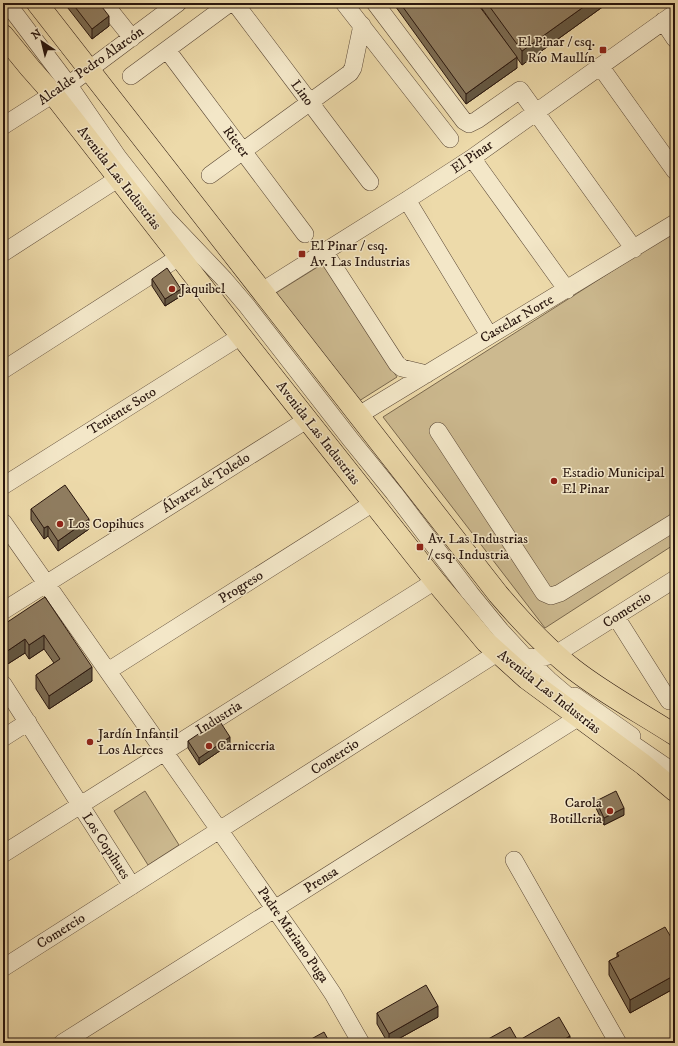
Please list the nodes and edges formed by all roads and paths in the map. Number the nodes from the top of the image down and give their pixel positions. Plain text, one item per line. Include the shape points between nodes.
1 (7, 3) edge
2 (16, 3) edge
3 (37, 3) edge
4 (104, 3) edge
5 (178, 3) edge
6 (230, 3) edge
7 (235, 3) edge
8 (344, 3) edge
9 (376, 3) edge
10 (669, 17) edge
11 (362, 25) junction
12 (3, 35) edge
13 (132, 38) junction
14 (675, 39) edge
15 (167, 50) junction
16 (600, 66) junction
17 (131, 76) dead end
18 (71, 82) junction
19 (310, 102) junction
20 (491, 110) junction
21 (536, 112) junction
22 (3, 126) edge
23 (506, 133) junction
24 (450, 139) dead end
25 (243, 151) junction
26 (472, 158) junction
27 (675, 171) edge
28 (210, 175) dead end
29 (119, 178) junction
30 (370, 182) dead end
31 (407, 200) junction
32 (675, 224) edge
33 (305, 234) dead end
34 (634, 249) junction
35 (324, 252) junction
36 (3, 253) edge
37 (179, 257) junction
38 (567, 290) junction
39 (262, 291) junction
40 (489, 335) junction
41 (241, 336) junction
42 (3, 370) edge
43 (427, 374) junction
44 (359, 415) junction
45 (308, 419) junction
46 (438, 431) dead end
47 (3, 486) edge
48 (374, 503) junction
49 (3, 522) edge
50 (675, 522) edge
51 (675, 579) edge
52 (434, 581) junction
53 (46, 583) junction
54 (3, 611) edge
55 (616, 617) junction
56 (497, 653) junction
57 (556, 654) junction
58 (529, 657) junction
59 (108, 671) junction
60 (3, 684) edge
61 (669, 701) dead end
62 (579, 717) junction
63 (28, 722) junction
64 (675, 735) edge
65 (3, 738) edge
66 (165, 752) junction
67 (675, 765) edge
68 (675, 773) edge
69 (675, 791) edge
70 (80, 805) junction
71 (220, 830) junction
72 (3, 854) edge
73 (514, 860) dead end
74 (132, 886) junction
75 (275, 909) junction
76 (3, 968) edge
77 (62, 1043) edge
78 (361, 1043) edge
79 (618, 1043) edge

1 - 18 street
2 - 18 street
3 - 18 main road, Avenida Las Industrias
4 - 13 street
5 - 13 street, Alcalde Pedro Alarcón
6 - 15 street
7 - 19 street, Lino
8 - 11 street
9 - 20 street via 464,121 469,124
10 - 14 street
10 - 16 street, El Pinar
11 - 19 street via 352,70
11 - 24 street
12 - 18 main road, Avenida Las Industrias via 26,63
13 - 18 street, Alcalde Pedro Alarcón
15 - 17 street
15 - 25 street, Rieter
16 - 21 street, El Pinar
16 - 27 street
18 - 22 street, Alcalde Pedro Alarcón
18 - 29 main road, Avenida Las Industrias
18 - 39 main road, Avenida Las Industrias
18 - 58 street via 118,157 186,240 235,292 501,631
19 - 25 street
19 - 30 street, Lino
20 - 21 street via 520,90
20 - 23 street
21 - 23 street, El Pinar
21 - 34 street
23 - 26 street, El Pinar
25 - 28 street
25 - 33 street, Rieter
26 - 31 street, El Pinar
26 - 38 street
29 - 36 street
29 - 37 main road, Avenida Las Industrias
31 - 35 street, El Pinar
31 - 40 street
32 - 34 street, Castelar Norte
34 - 38 street, Castelar Norte
35 - 39 street, El Pinar
35 - 43 street via 397,364 402,368
37 - 41 main road, Avenida Las Industrias
37 - 42 street
38 - 40 street, Castelar Norte
39 - 44 main road, Avenida Las Industrias
40 - 43 street, Castelar Norte
41 - 45 main road, Avenida Las Industrias
41 - 47 street, Teniente Soto
43 - 44 street, Castelar Norte
44 - 57 main road, Avenida Las Industrias via 498,594 527,627
45 - 48 main road, Avenida Las Industrias
45 - 53 street, Álvarez de Toledo
46 - 50 street via 544,593 551,596 560,593
48 - 52 main road, Avenida Las Industrias
48 - 59 street, Progreso
49 - 53 street
51 - 55 street, Comercio
52 - 56 main road, Avenida Las Industrias
52 - 66 street, Industria
53 - 54 street, Álvarez de Toledo
53 - 59 street
55 - 57 street, Comercio
55 - 61 street
56 - 58 street, Comercio
56 - 62 main road, Avenida Las Industrias
56 - 71 street, Comercio
57 - 58 street, Comercio
57 - 64 main road, Avenida Las Industrias via 585,678
58 - 67 street via 575,695
58 - 68 street via 546,677 585,710
59 - 66 street
60 - 63 street, Los Copihues
62 - 69 main road, Avenida Las Industrias
62 - 75 street, Prensa
63 - 65 street
63 - 70 street, Los Copihues
66 - 70 street, Industria
66 - 71 street
70 - 72 street, Industria
70 - 74 street, Los Copihues
71 - 74 street, Comercio
71 - 75 street, Padre Mariano Puga
73 - 79 street
74 - 76 street, Comercio
75 - 77 street, Prensa
75 - 78 street, Padre Mariano Puga via 322,976

